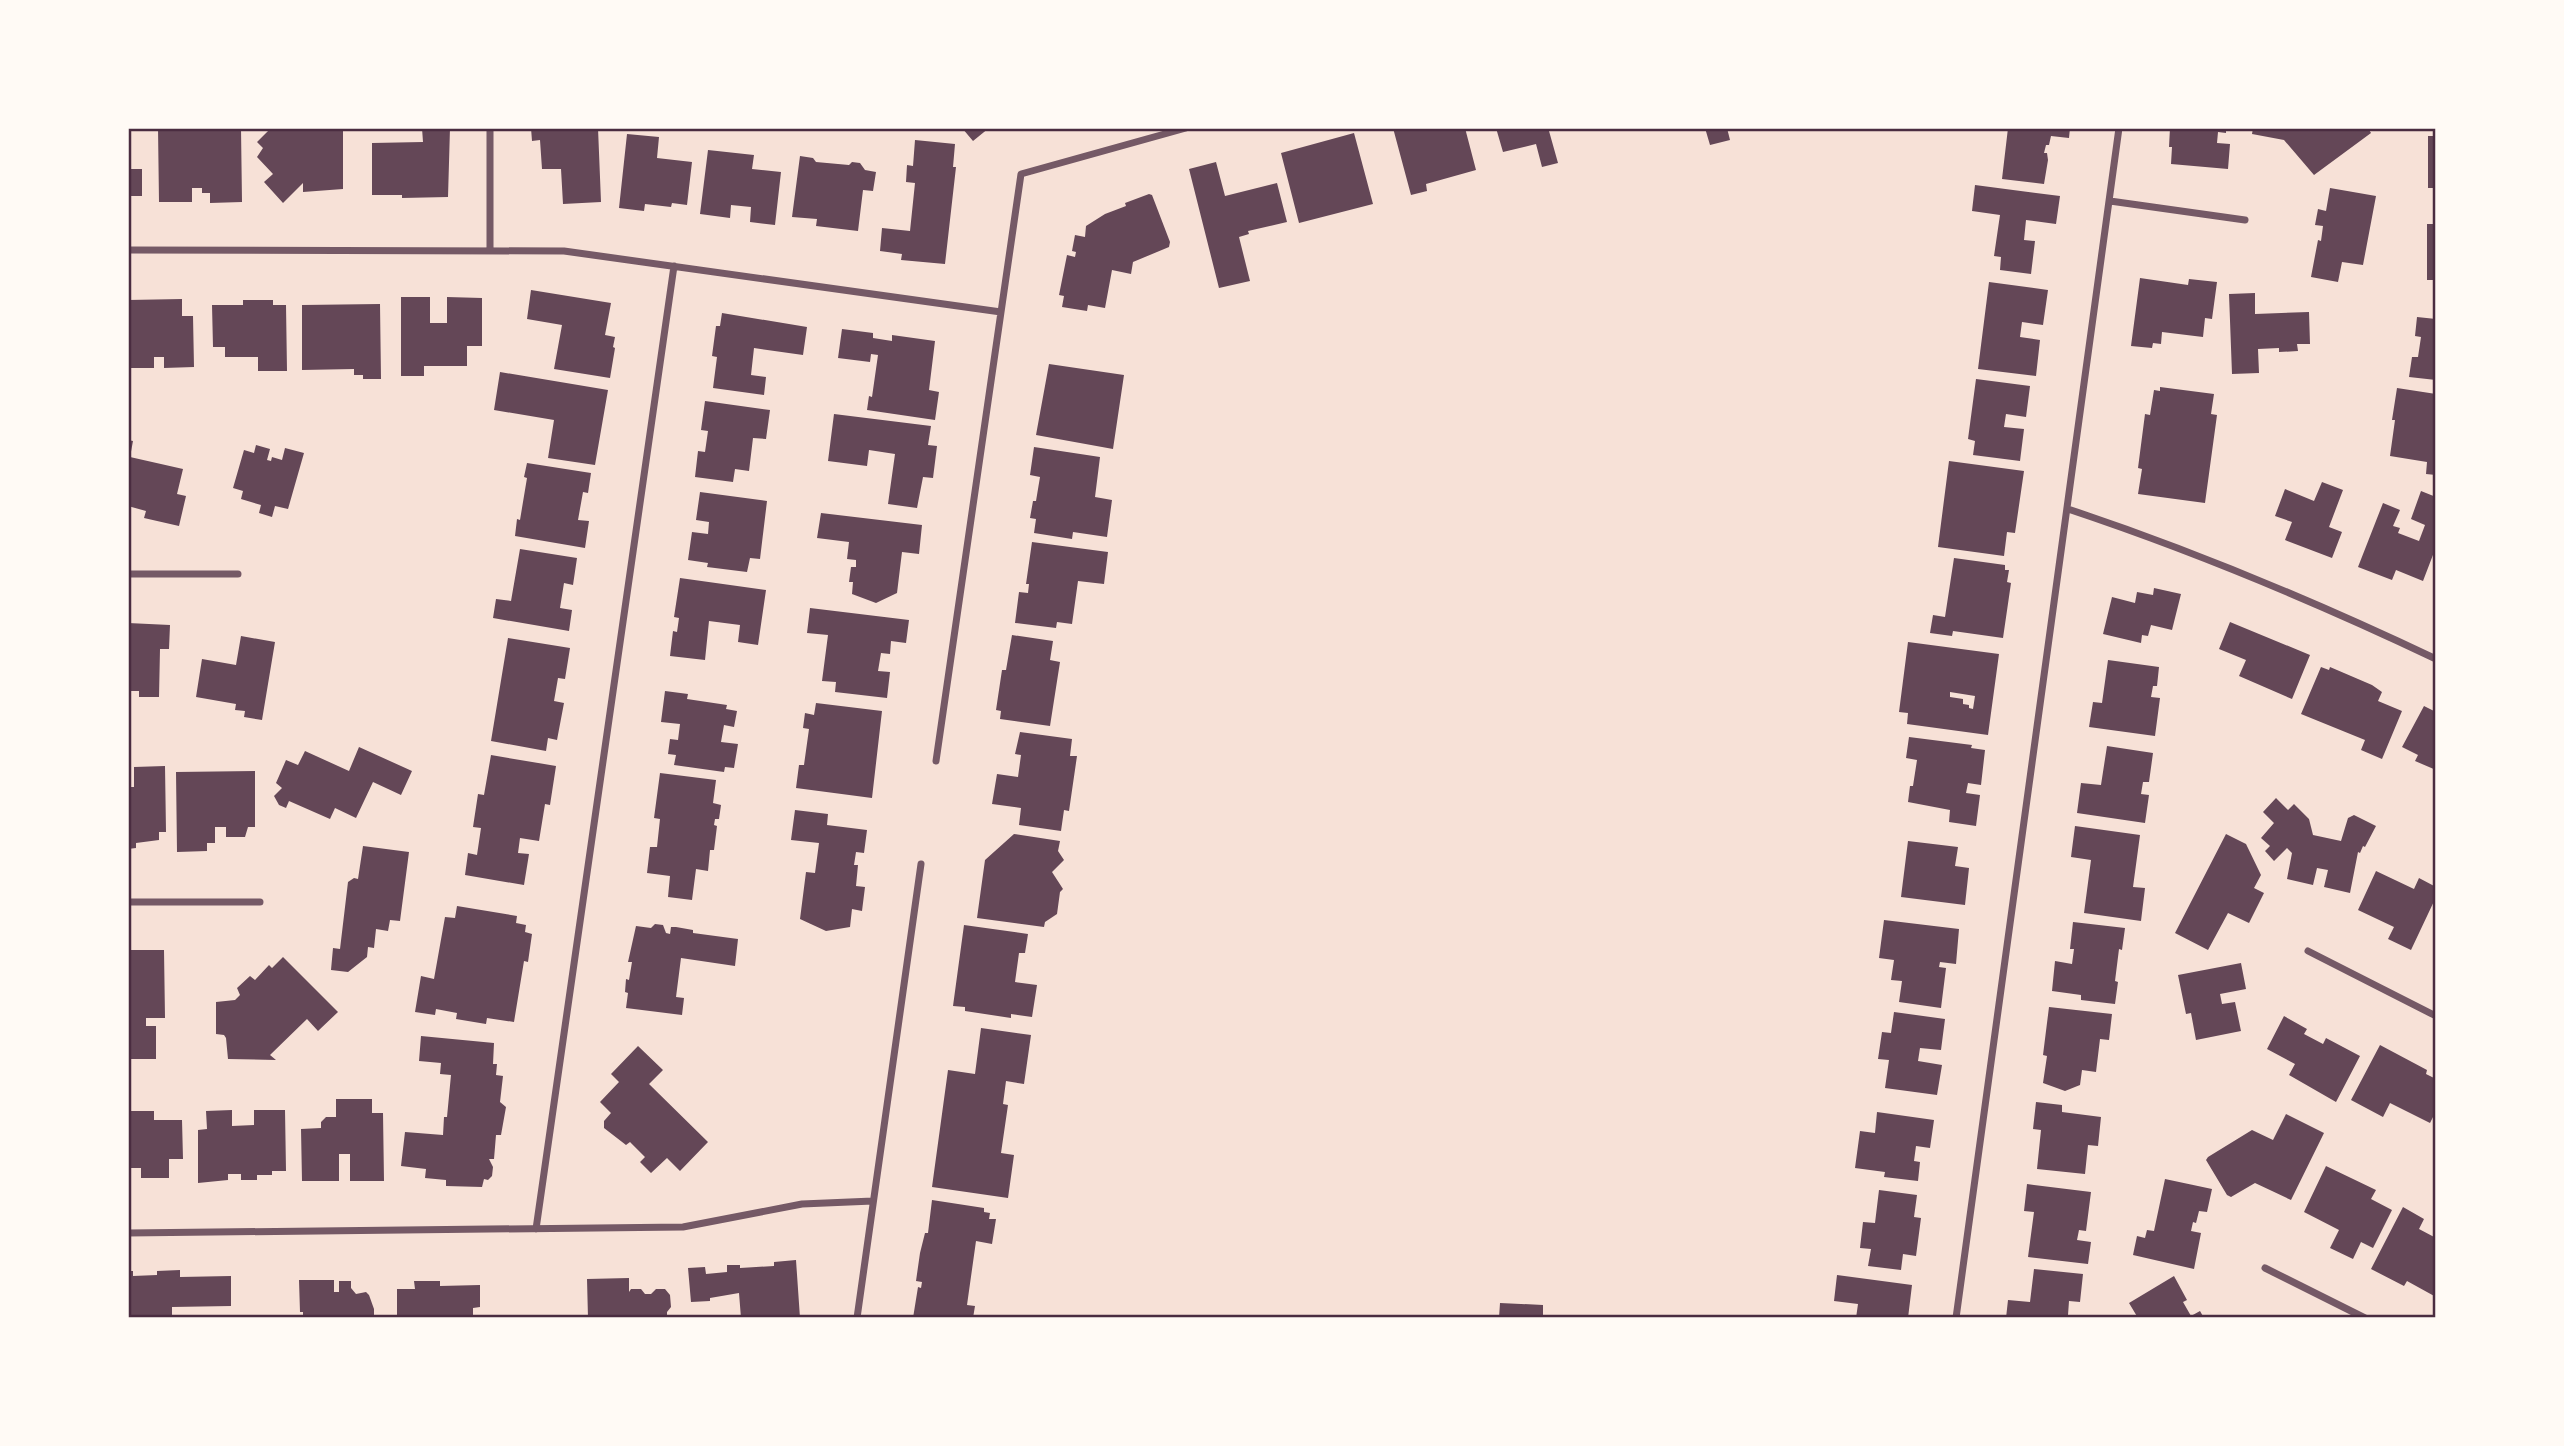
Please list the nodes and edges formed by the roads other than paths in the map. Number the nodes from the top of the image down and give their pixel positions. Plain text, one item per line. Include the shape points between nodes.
1 (490, 128) edge
2 (1186, 128) edge
3 (2119, 128) edge
4 (1167, 130) edge
5 (2110, 201) junction
6 (2245, 220) dead end
7 (128, 250) edge
8 (490, 250) junction
9 (674, 266) junction
10 (1001, 312) junction
11 (2068, 509) junction
12 (128, 574) edge
13 (238, 574) dead end
14 (2436, 659) edge
15 (936, 761) dead end
16 (921, 864) dead end
17 (128, 902) edge
18 (260, 902) dead end
19 (2308, 951) dead end
20 (2436, 1016) edge
21 (873, 1200) junction
22 (536, 1229) junction
23 (128, 1233) edge
24 (2265, 1268) dead end
25 (857, 1318) edge
26 (1956, 1318) edge
27 (2365, 1318) edge

1 - 8 street
2 - 4 street
3 - 5 street
4 - 10 street via 1021,174
5 - 6 street
5 - 11 street
7 - 8 street
8 - 9 street via 564,251
9 - 10 street
9 - 22 street
10 - 15 street
11 - 14 street via 2253,577
11 - 26 street
12 - 13 street
16 - 21 street
17 - 18 street
19 - 20 street
21 - 22 street via 802,1204 683,1227
21 - 25 street
22 - 23 street
24 - 27 street

